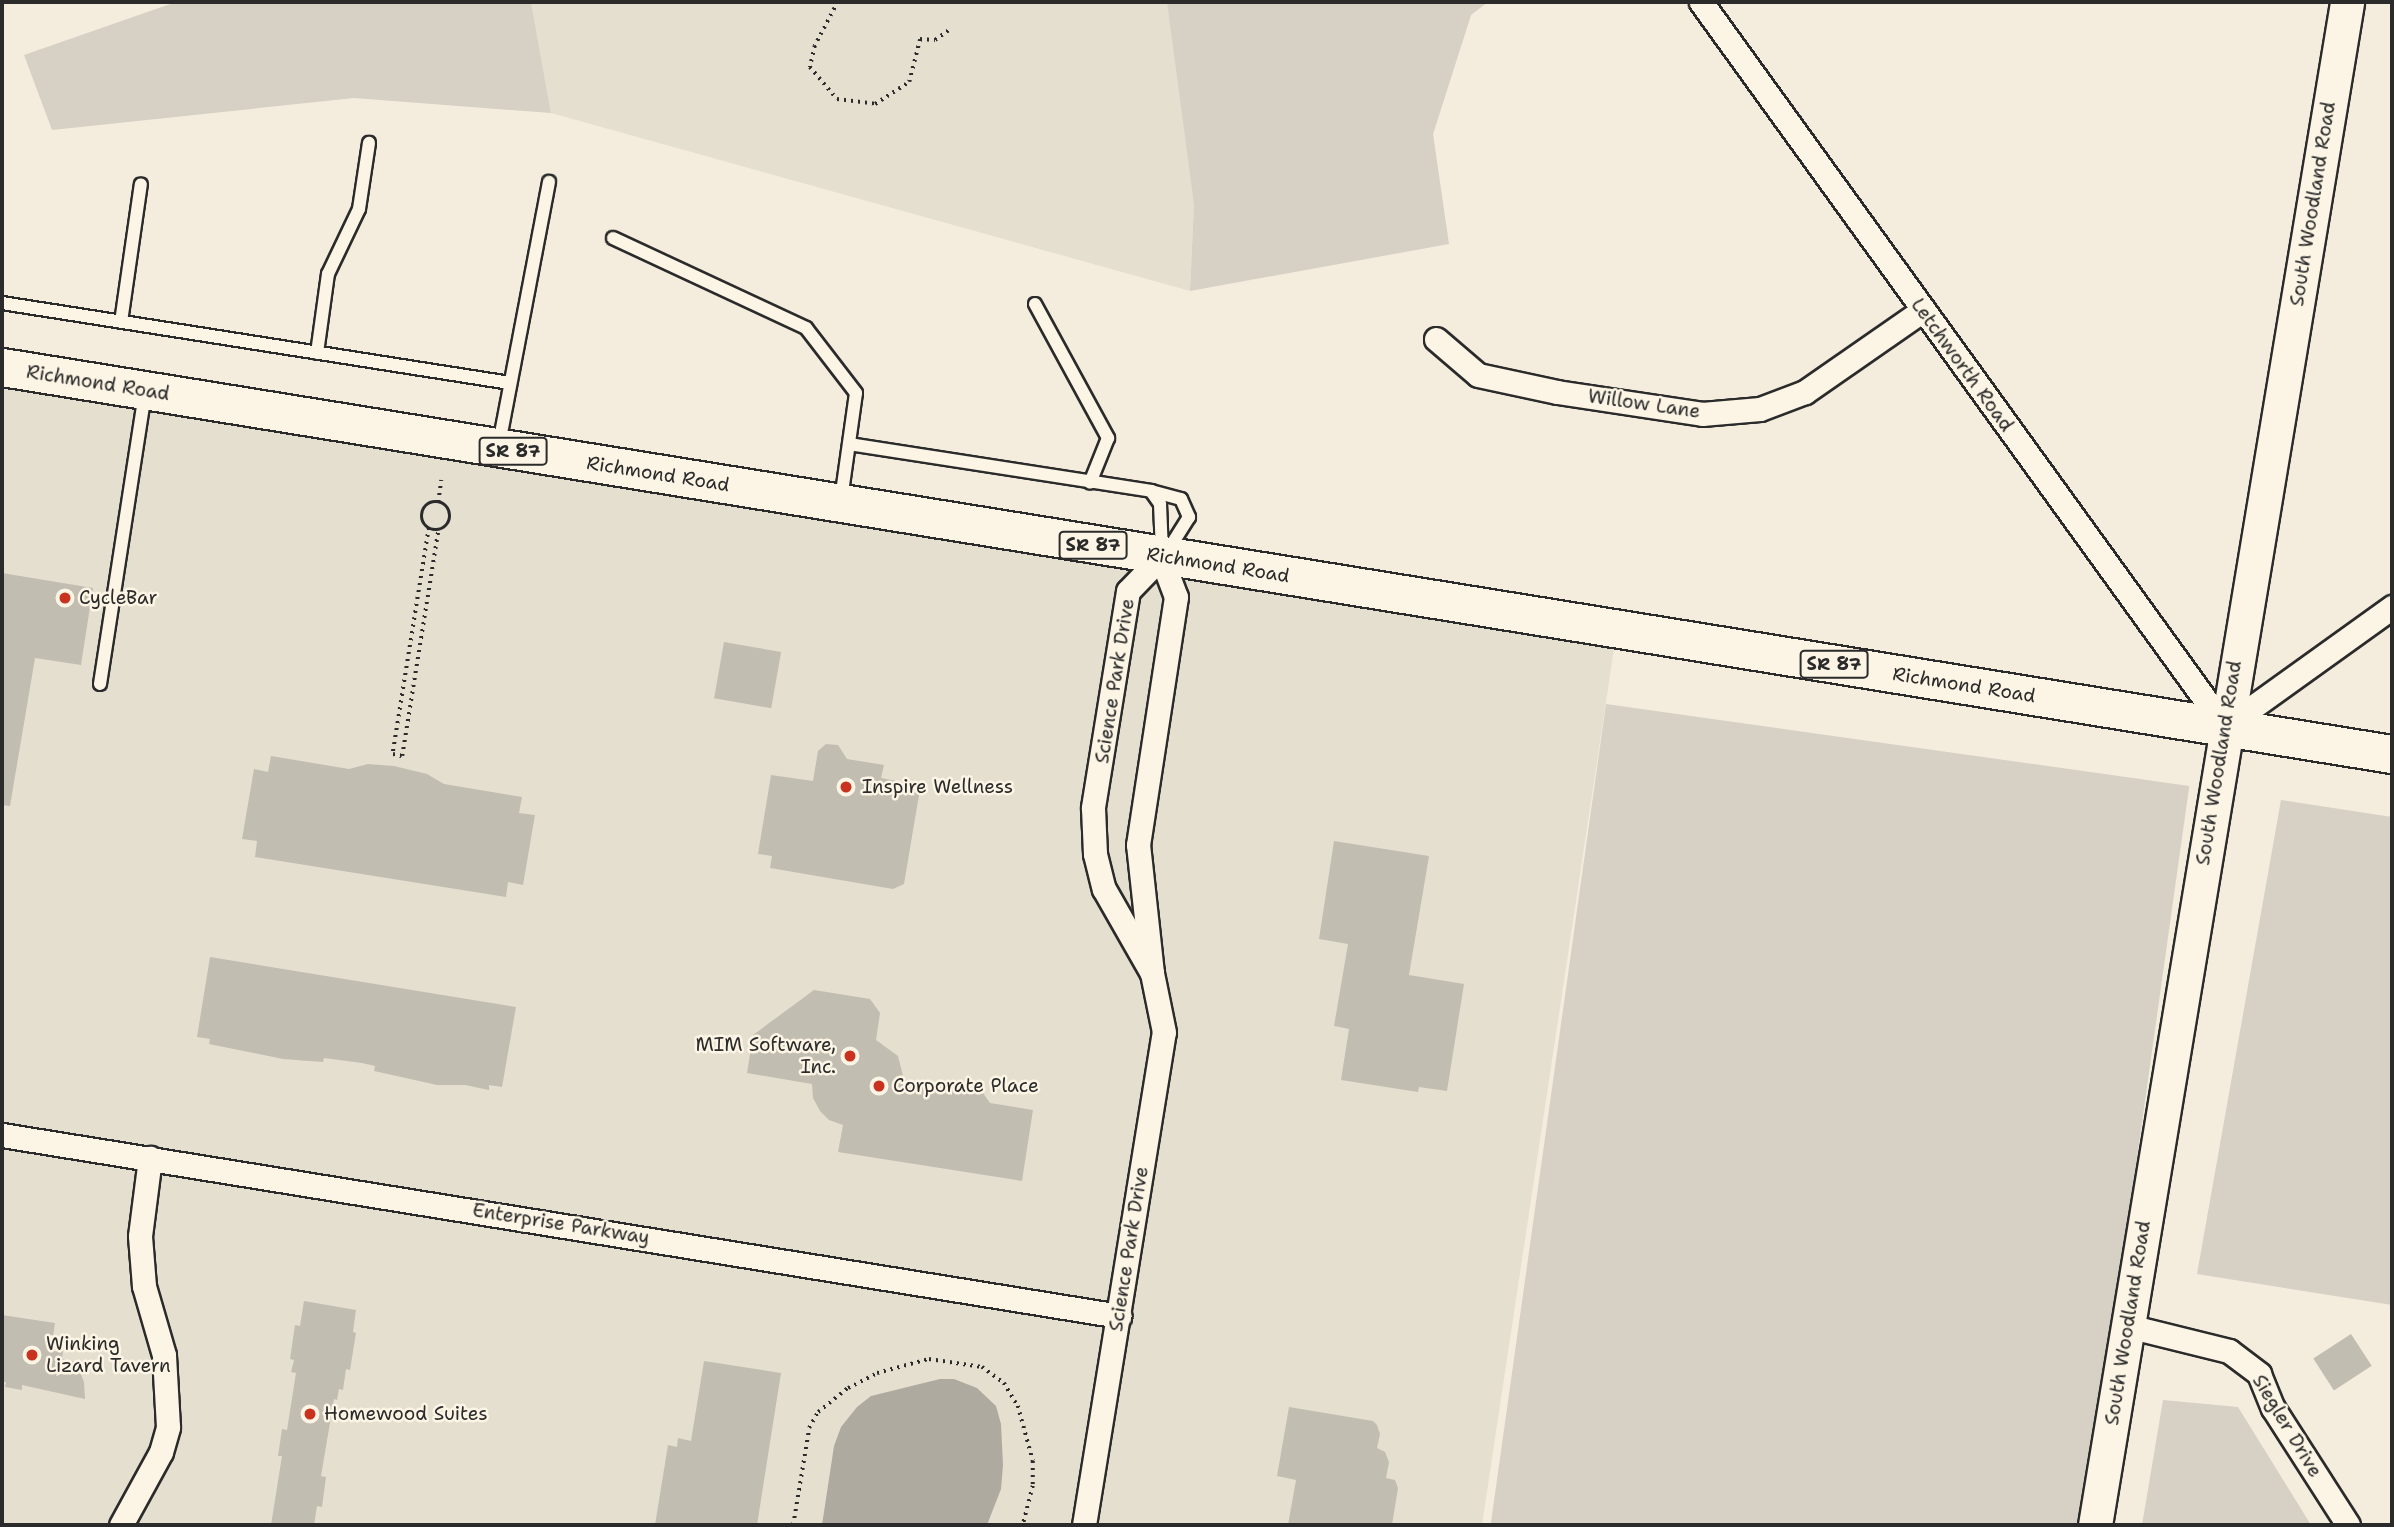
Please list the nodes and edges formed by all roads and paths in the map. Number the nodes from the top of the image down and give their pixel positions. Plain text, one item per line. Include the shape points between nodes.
1 (838, 2) edge
2 (1700, 2) edge
3 (2347, 2) edge
4 (950, 29) dead end
5 (369, 143) dead end
6 (549, 182) dead end
7 (141, 184) dead end
8 (612, 238) dead end
9 (2, 303) edge
10 (1035, 304) dead end
11 (1923, 310) junction
12 (121, 322) junction
13 (1436, 340) dead end
14 (317, 353) junction
15 (2, 367) edge
16 (510, 383) junction
17 (146, 391) junction
18 (849, 444) junction
19 (498, 448) junction
20 (441, 480) dead end
21 (1090, 483) junction
22 (1151, 491) junction
23 (438, 502) junction
24 (841, 504) junction
25 (429, 528) junction
26 (438, 530) junction
27 (1161, 557) junction
28 (2392, 607) edge
29 (100, 684) dead end
30 (2225, 727) junction
31 (2392, 754) edge
32 (1152, 973) junction
33 (2, 1135) edge
34 (150, 1158) junction
35 (1119, 1316) junction
36 (2128, 1326) junction
37 (121, 1525) edge
38 (793, 1525) edge
39 (1023, 1525) edge
40 (1084, 1525) edge
41 (2095, 1525) edge
42 (2348, 1525) edge

1 - 4 path via 815,46 810,67 837,99 875,104 909,82 920,39 935,40
2 - 11 street, Letchworth Road
3 - 30 street, South Woodland Road
5 - 14 lane via 359,209 328,274
6 - 16 lane
7 - 12 lane
8 - 18 lane via 806,328 856,393
9 - 12 lane
10 - 21 lane via 1108,438
11 - 13 street, Willow Lane via 1805,392 1760,409 1702,414 1478,375
11 - 30 street, Letchworth Road
12 - 14 lane
14 - 16 lane
15 - 17 main road, Richmond Road / SR 87
16 - 19 lane
17 - 19 main road, Richmond Road / SR 87
17 - 29 lane
18 - 21 lane
18 - 24 lane
19 - 24 main road, Richmond Road / SR 87
20 - 23 path
21 - 22 lane
22 - 27 lane via 1160,504
22 - 27 lane via 1181,499 1189,517
23 - 25 path via 422,512
23 - 26 path via 448,509 450,518
24 - 27 main road, Richmond Road / SR 87
25 - 26 path
25 - 26 path via 393,754 402,756
27 - 30 main road, Richmond Road / SR 87
27 - 32 street, Science Park Drive via 1176,597 1138,845
27 - 32 street, Science Park Drive via 1128,590 1093,808 1095,854 1104,889
28 - 30 street
30 - 31 main road, Richmond Road / SR 87
30 - 36 street, South Woodland Road
32 - 35 street, Science Park Drive via 1164,1032
33 - 34 street, Enterprise Parkway
34 - 35 street, Enterprise Parkway
34 - 37 street via 140,1236 144,1286 164,1355 168,1427 161,1452
35 - 40 street, Science Park Drive
36 - 41 street, South Woodland Road
36 - 42 street, Siegler Drive via 2229,1351 2259,1374 2273,1408
38 - 39 path via 809,1428 818,1412 877,1373 929,1359 982,1367 1004,1383 1018,1406 1032,1461 1033,1486

